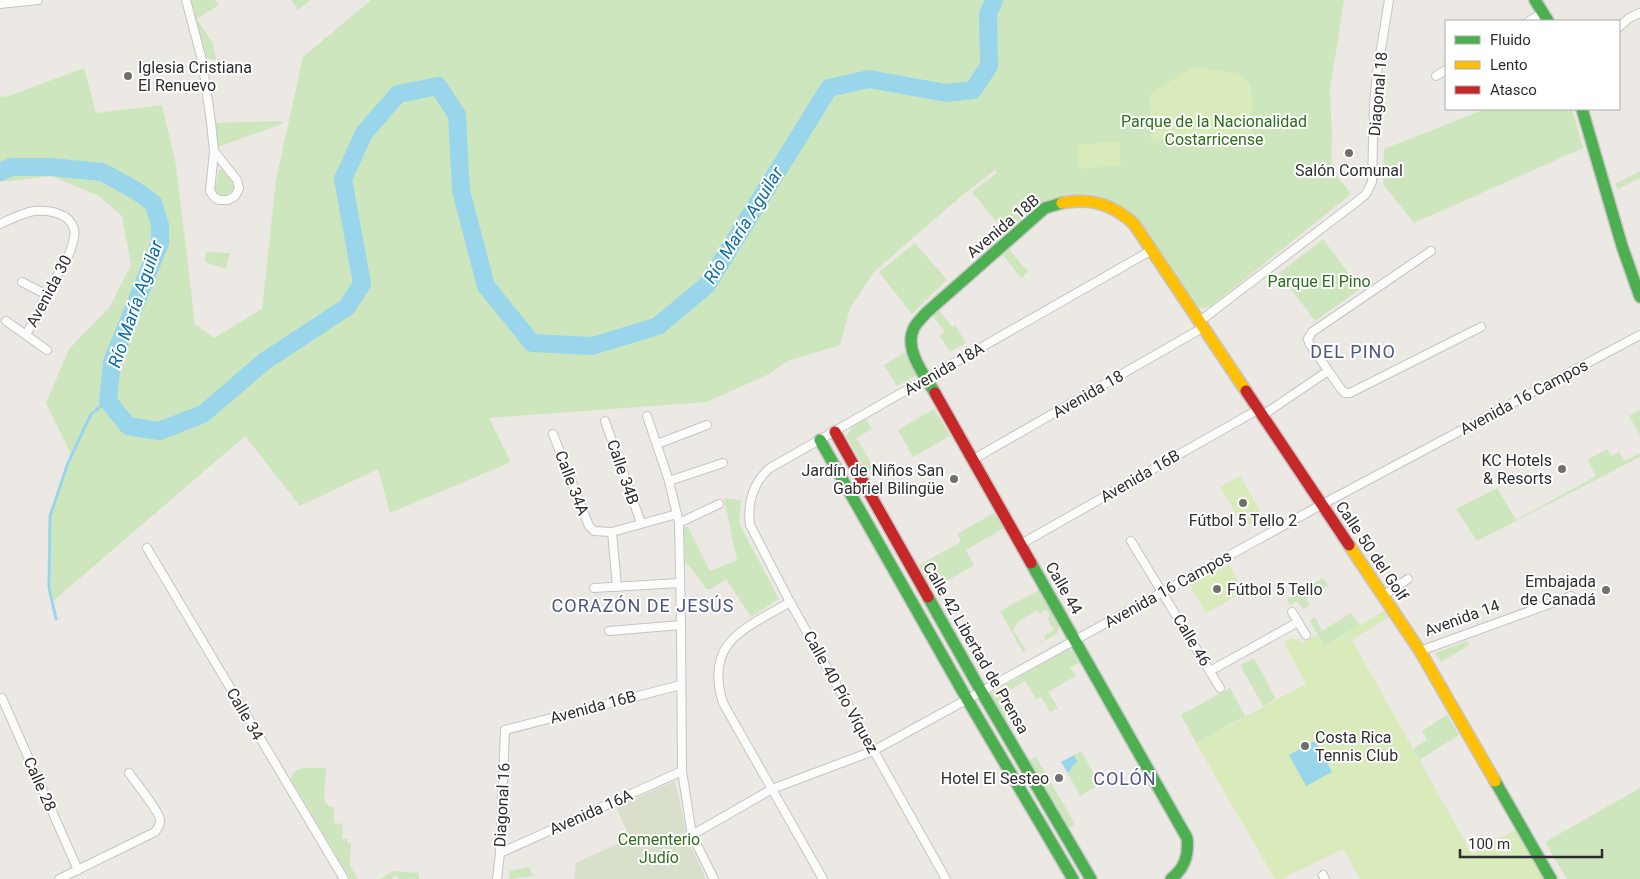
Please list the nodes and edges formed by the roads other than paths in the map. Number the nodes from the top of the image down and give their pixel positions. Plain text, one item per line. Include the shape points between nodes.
1 (38, 0) edge
2 (186, 0) edge
3 (1389, 0) edge
4 (1535, 0) edge
5 (0, 4) edge
6 (1640, 14) edge
7 (1546, 17) edge
8 (1533, 20) edge
9 (1620, 26) edge
10 (1445, 71) edge
11 (1436, 76) dead end
12 (1582, 110) edge
13 (214, 151) junction
14 (1370, 188) joint
15 (0, 224) edge
16 (1152, 250) junction
17 (1431, 251) dead end
18 (22, 282) dead end
19 (47, 295) junction
20 (1640, 297) edge
21 (6, 320) dead end
22 (1202, 324) junction
23 (1481, 327) dead end
24 (912, 334) joint
25 (26, 335) junction
26 (1640, 335) edge
27 (47, 350) dead end
28 (1328, 371) junction
29 (927, 379) junction
30 (1261, 412) junction
31 (647, 416) dead end
32 (605, 421) dead end
33 (708, 425) dead end
34 (835, 432) junction
35 (553, 434) dead end
36 (820, 440) junction
37 (657, 444) junction
38 (972, 460) junction
39 (723, 463) dead end
40 (669, 481) junction
41 (750, 501) joint
42 (719, 504) dead end
43 (1321, 504) junction
44 (677, 514) junction
45 (642, 523) junction
46 (679, 523) junction
47 (612, 532) junction
48 (1131, 541) dead end
49 (1021, 544) junction
50 (147, 548) dead end
51 (1408, 579) dead end
52 (680, 583) junction
53 (617, 587) junction
54 (594, 588) dead end
55 (1163, 592) junction
56 (1384, 595) junction
57 (1571, 596) dead end
58 (790, 602) junction
59 (1292, 612) dead end
60 (1298, 622) junction
61 (681, 625) junction
62 (609, 631) dead end
63 (1306, 636) dead end
64 (1075, 640) junction
65 (1420, 651) junction
66 (1210, 671) junction
67 (681, 685) junction
68 (1220, 688) dead end
69 (981, 691) junction
70 (2, 698) dead end
71 (967, 699) junction
72 (506, 730) joint
73 (873, 751) junction
74 (682, 771) junction
75 (129, 773) dead end
76 (772, 789) junction
77 (692, 835) junction
78 (500, 853) junction
79 (78, 870) junction
80 (59, 879) edge
81 (344, 879) edge
82 (497, 879) edge
83 (714, 879) edge
84 (823, 879) edge
85 (946, 879) edge
86 (1073, 879) edge
87 (1090, 879) edge
88 (1171, 879) edge
89 (1551, 879) edge

1 - 5 street
2 - 13 street via 202,60
3 - 14 street, Diagonal 18 via 1377,73
4 - 7 street
6 - 9 street
7 - 8 street
10 - 11 street
12 - 20 street
13 - 13 street via 210,191 219,200 228,200 236,196 239,189 237,180
14 - 22 street, Avenida 18
15 - 19 street, Avenida 30 via 33,212 51,212 67,218 74,229 74,241
16 - 22 street, Calle 50 del Golf
16 - 24 street, Avenida 18B via 1133,223 1105,204 1089,200 1056,203 1045,208 926,313 915,324
16 - 29 street, Avenida 18A
17 - 28 street via 1309,335 1309,343
18 - 19 street
19 - 25 street, Avenida 30
21 - 25 street
22 - 30 street, Calle 50 del Golf
22 - 38 street, Avenida 18
23 - 28 street via 1354,392 1340,390
24 - 29 street, Calle 44 via 914,356
25 - 27 street
26 - 43 street, Avenida 16 Campos
28 - 30 street, Avenida 16B
29 - 34 street, Avenida 18A
29 - 38 street, Calle 44
30 - 43 street, Calle 50 del Golf
30 - 49 street, Avenida 16B
31 - 37 street
32 - 45 street, Calle 34B
33 - 37 street
34 - 36 street, Avenida 18A
34 - 69 street, Calle 42 Libertad de Prensa
35 - 47 street, Calle 34A via 589,526 594,531
36 - 41 street, Avenida 18A via 765,472
36 - 71 street, Calle 42 Libertad de Prensa
37 - 40 street
38 - 49 street, Calle 44
39 - 40 street
40 - 44 street
41 - 58 street, Calle 40 Pío Víquez via 750,525
42 - 46 street
43 - 55 street, Avenida 16 Campos
43 - 56 street, Calle 50 del Golf
44 - 45 street
44 - 46 street
45 - 47 street
46 - 52 street
47 - 53 street
48 - 55 street, Calle 46
49 - 64 street, Calle 44
50 - 81 street, Calle 34
51 - 56 street
52 - 53 street
52 - 61 street
53 - 54 street
55 - 64 street, Avenida 16 Campos
55 - 66 street, Calle 46
56 - 65 street, Calle 50 del Golf
57 - 65 street, Avenida 14
58 - 73 street, Calle 40 Pío Víquez
58 - 76 street via 738,634 727,645 717,678 723,703
59 - 60 street
60 - 63 street
60 - 66 street
61 - 62 street
61 - 67 street
64 - 69 street, Avenida 16 Campos
64 - 88 street, Calle 44 via 1187,838 1188,858
65 - 89 street, Calle 50 del Golf
66 - 68 street, Calle 46
67 - 72 street, Avenida 16B
67 - 74 street
69 - 71 street, Avenida 16 Campos
69 - 87 street, Calle 42 Libertad de Prensa
70 - 79 street, Calle 28
71 - 73 street, Avenida 16 Campos
71 - 86 street, Calle 42 Libertad de Prensa
72 - 78 street, Diagonal 16
73 - 76 street, Avenida 16 Campos
73 - 85 street, Calle 40 Pío Víquez
74 - 77 street
74 - 78 street, Avenida 16A
75 - 79 street via 161,823 155,832
76 - 77 street, Avenida 16 Campos
76 - 84 street
77 - 83 street
78 - 82 street, Diagonal 16
79 - 80 street

